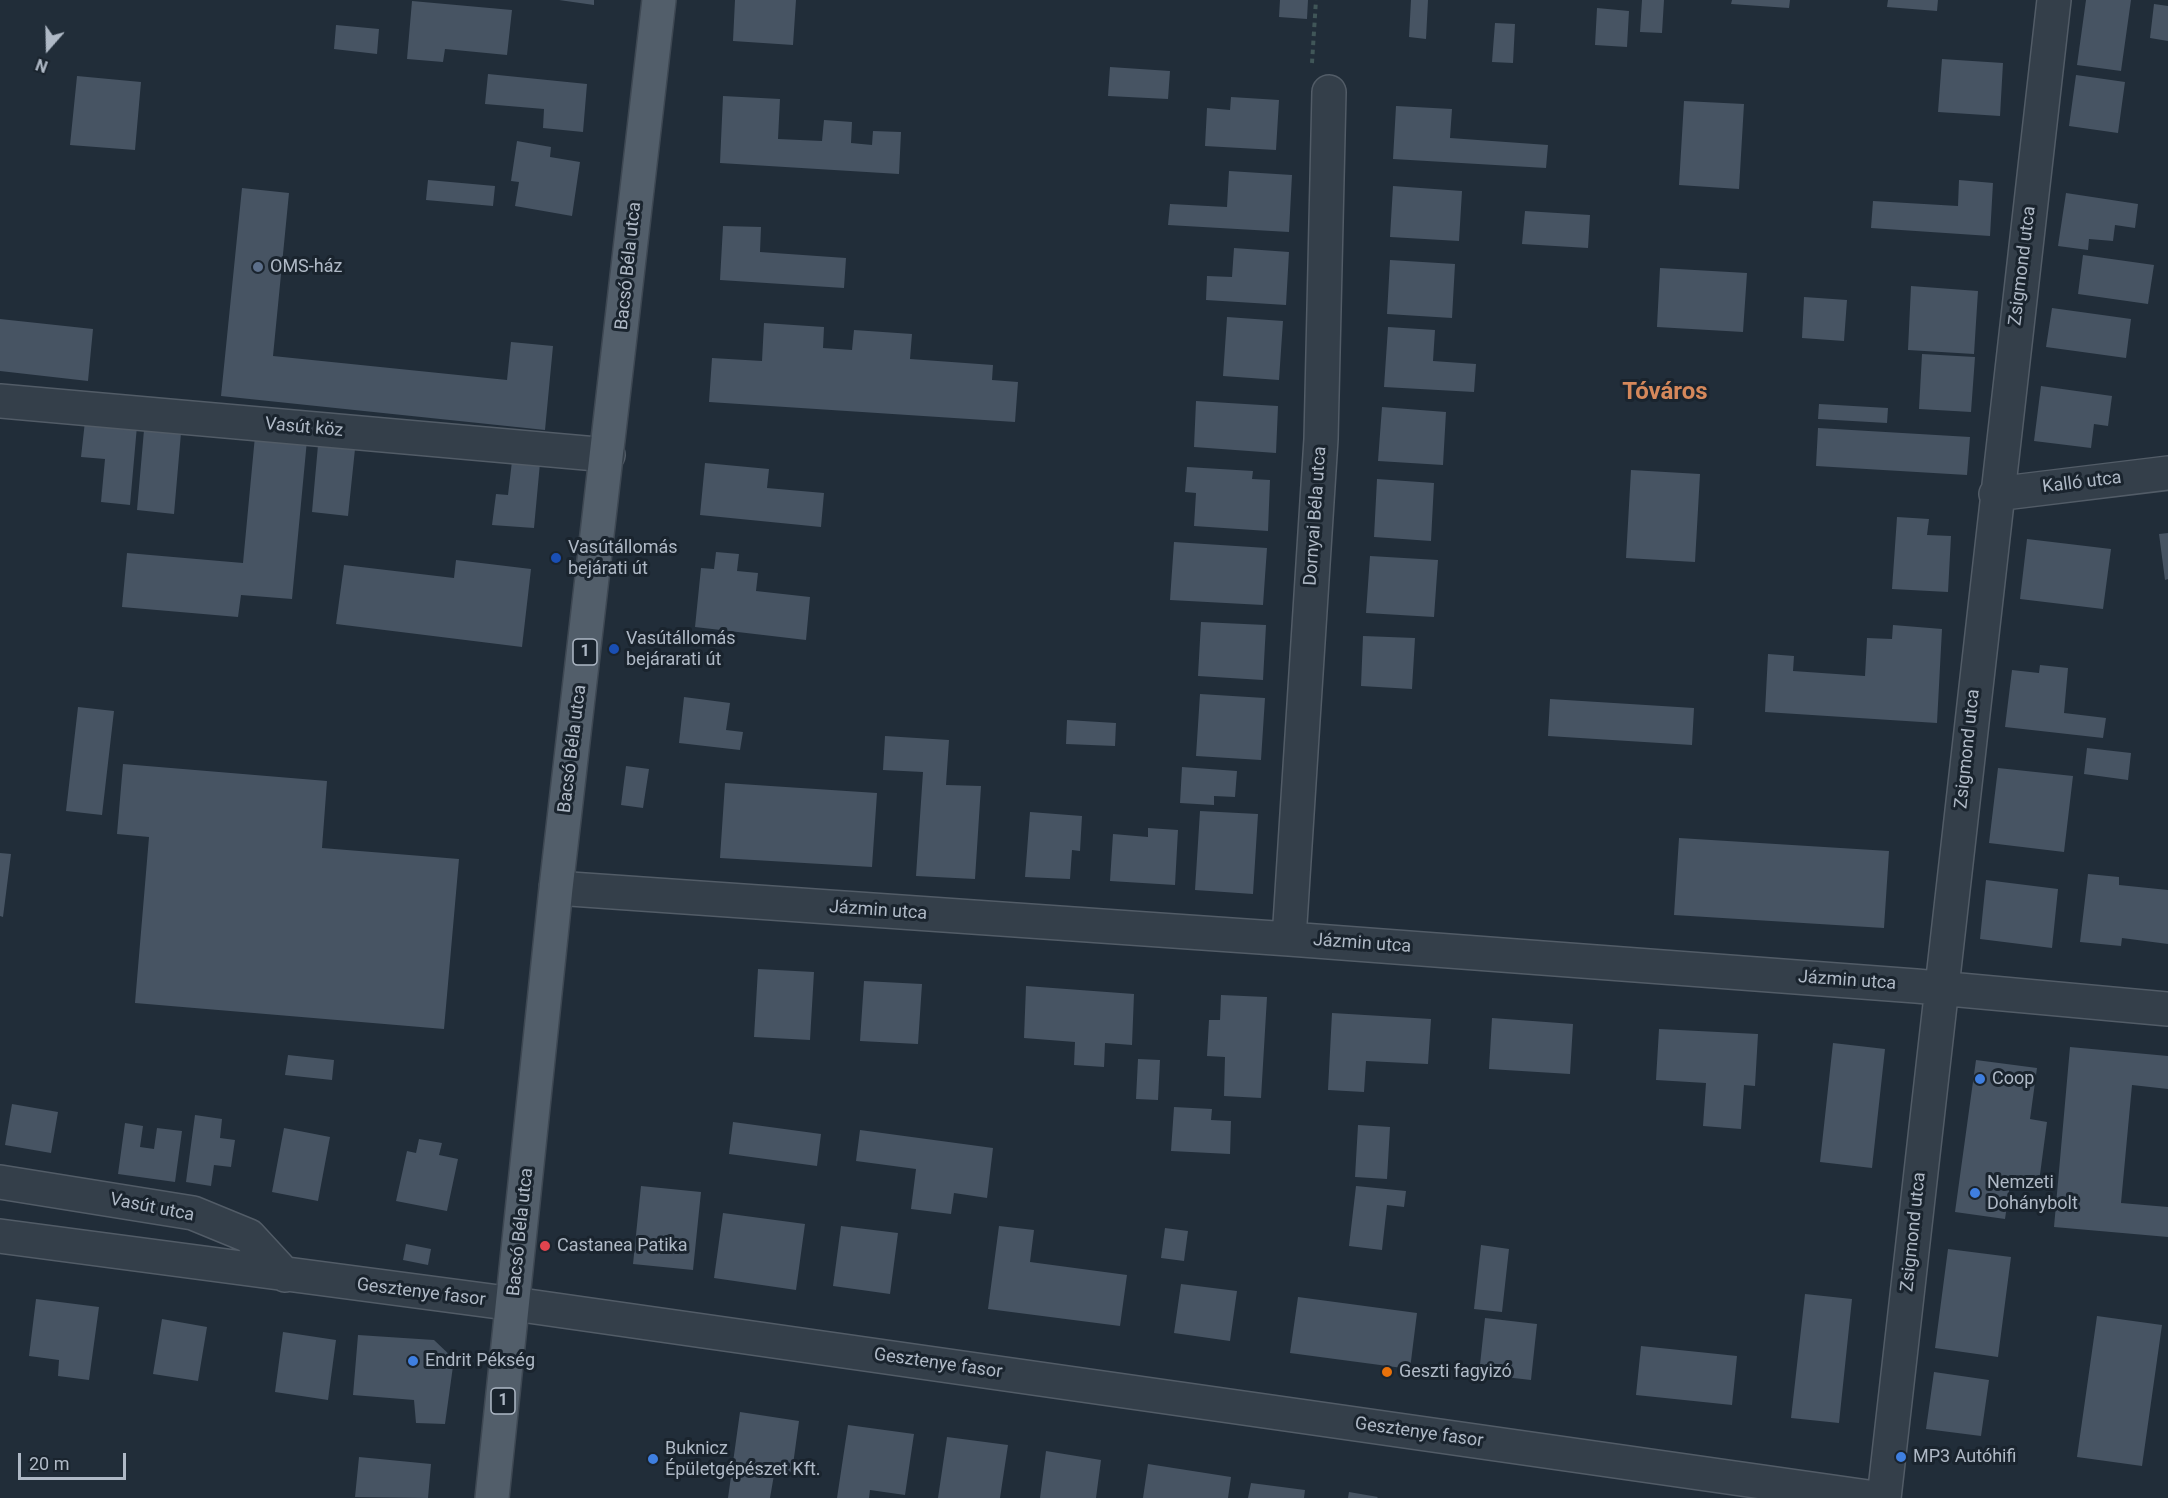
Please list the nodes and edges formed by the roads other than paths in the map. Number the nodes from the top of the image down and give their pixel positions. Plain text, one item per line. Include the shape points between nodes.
1 (659, 0) edge
2 (2054, 0) edge
3 (1329, 92) road end
4 (0, 401) edge
5 (608, 455) junction
6 (2168, 473) edge
7 (1996, 494) junction
8 (556, 888) junction
9 (1289, 939) junction
10 (1941, 988) junction
11 (2168, 1009) edge
12 (0, 1182) edge
13 (0, 1236) edge
14 (285, 1275) junction
15 (514, 1304) junction
16 (492, 1498) edge
17 (1875, 1498) edge
18 (1884, 1498) edge

1 - 5 main road, Bacsó Béla utca / 1
2 - 7 street, Zsigmond utca
3 - 9 street, Dornyai Béla utca via 1321,439
4 - 5 street, Vasút köz
5 - 8 main road, Bacsó Béla utca / 1
6 - 7 street, Kalló utca
7 - 10 street, Zsigmond utca
8 - 9 street, Jázmin utca
8 - 15 main road, Bacsó Béla utca / 1
9 - 10 street, Jázmin utca
10 - 11 street, Jázmin utca
10 - 18 street, Zsigmond utca
12 - 14 street, Vasút utca via 193,1213 249,1236
13 - 14 street, Gesztenye fasor
14 - 15 street, Gesztenye fasor
15 - 16 main road, Bacsó Béla utca / 1
15 - 17 street, Gesztenye fasor

